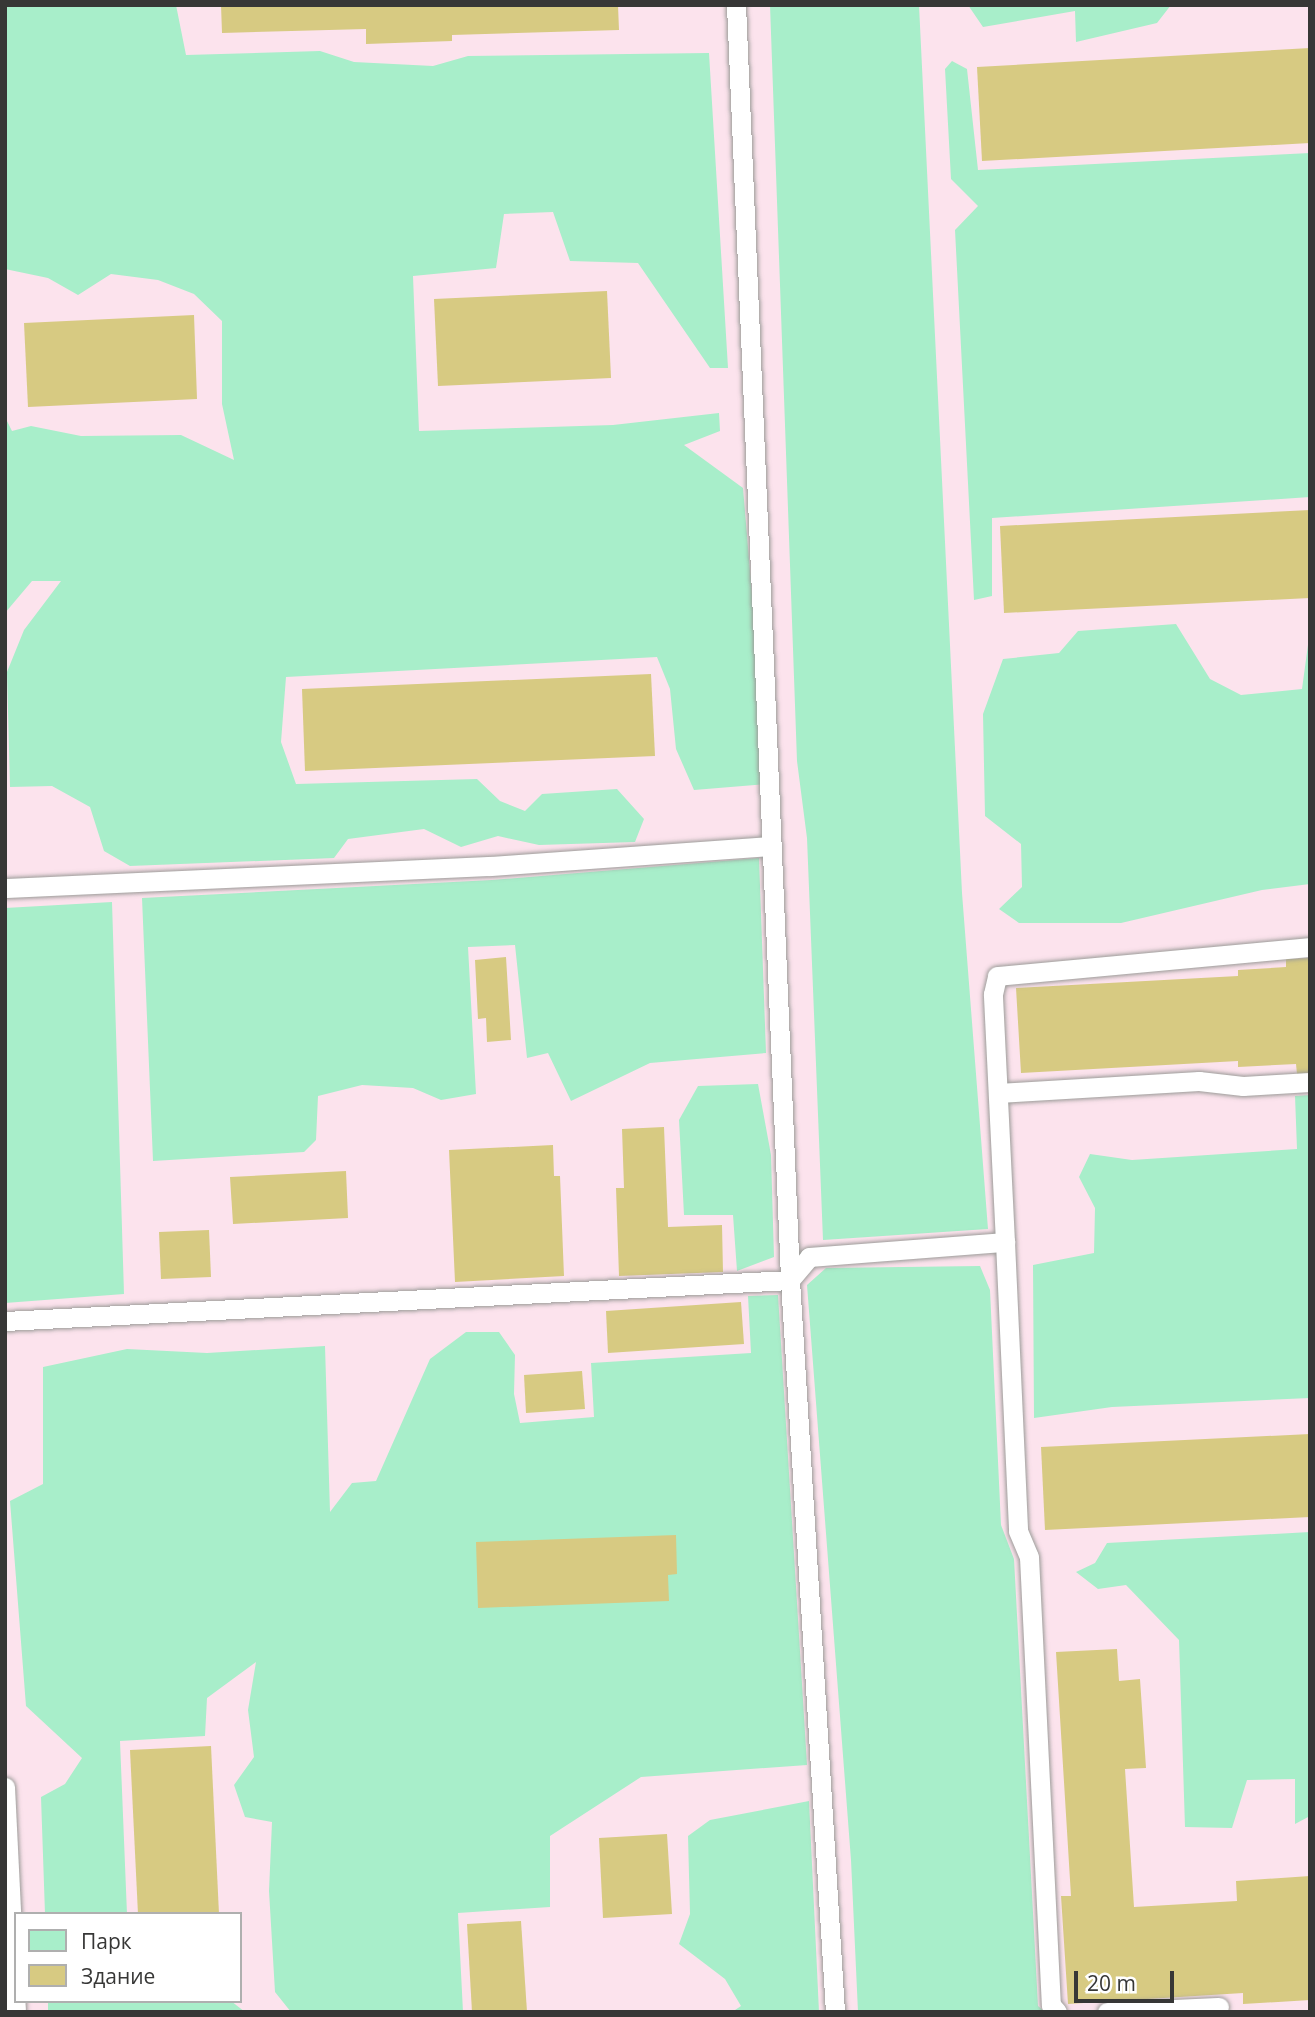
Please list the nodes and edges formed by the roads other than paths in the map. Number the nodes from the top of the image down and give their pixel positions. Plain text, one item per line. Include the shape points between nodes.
1 (736, 5) edge
2 (771, 846) junction
3 (5, 888) edge
4 (1310, 947) edge
5 (1310, 1082) edge
6 (998, 1093) junction
7 (1005, 1242) junction
8 (790, 1280) junction
9 (5, 1321) edge
10 (5, 1787) edge
11 (14, 1971) edge
12 (1219, 2007) dead end
13 (835, 2012) edge
14 (1057, 2012) edge
15 (1107, 2012) edge

1 - 2 lane
2 - 3 lane via 490,866
2 - 8 lane
4 - 6 lane via 997,976 993,994
5 - 6 lane via 1243,1086 1199,1082
6 - 7 lane
7 - 8 lane via 809,1258
7 - 14 lane via 1016,1506 1018,1531 1029,1557 1051,2005
8 - 9 lane
8 - 13 lane
10 - 11 lane
12 - 15 lane

